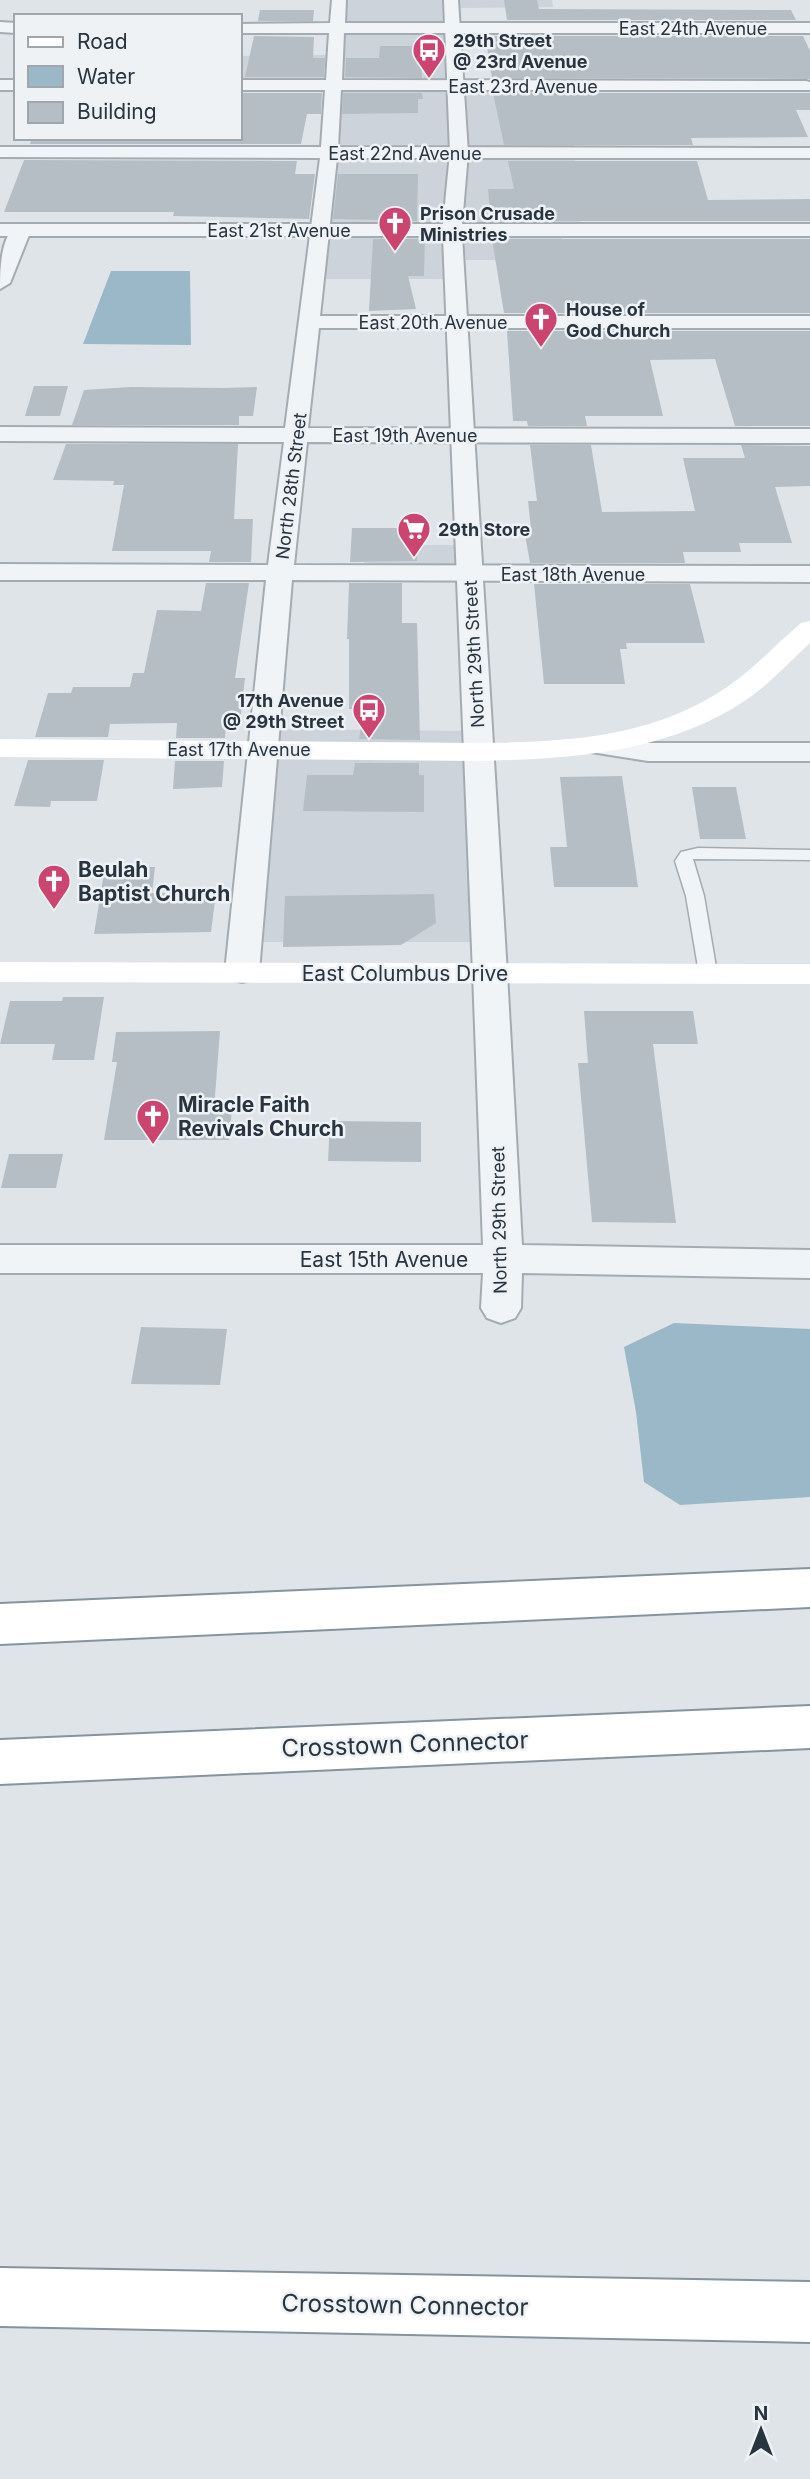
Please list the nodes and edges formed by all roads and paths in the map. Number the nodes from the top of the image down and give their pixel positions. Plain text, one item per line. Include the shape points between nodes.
1 (339, 0) edge
2 (451, 0) edge
3 (810, 27) edge
4 (242, 28) edge
5 (336, 28) junction
6 (453, 29) junction
7 (242, 85) edge
8 (332, 86) junction
9 (455, 86) junction
10 (806, 86) dead end
11 (0, 152) edge
12 (329, 152) junction
13 (459, 153) junction
14 (810, 153) edge
15 (0, 230) edge
16 (21, 230) junction
17 (318, 230) junction
18 (452, 230) junction
19 (810, 230) edge
20 (0, 283) edge
21 (309, 322) junction
22 (456, 322) junction
23 (810, 322) edge
24 (0, 434) edge
25 (298, 435) junction
26 (461, 435) junction
27 (810, 436) edge
28 (0, 572) edge
29 (280, 573) junction
30 (470, 574) junction
31 (810, 574) edge
32 (810, 629) edge
33 (601, 746) junction
34 (0, 747) edge
35 (262, 748) junction
36 (479, 752) junction
37 (810, 752) edge
38 (810, 855) edge
39 (0, 972) edge
40 (242, 972) junction
41 (490, 973) junction
42 (708, 973) junction
43 (810, 974) edge
44 (0, 1259) edge
45 (503, 1259) junction
46 (810, 1264) edge
47 (501, 1308) dead end
48 (810, 1588) edge
49 (0, 1624) edge
50 (810, 1727) edge
51 (0, 1762) edge
52 (14, 2298) edge
53 (810, 2312) edge

1 - 5 street, North 28th Street
2 - 6 street, North 29th Street
3 - 6 street, East 24th Avenue
4 - 5 street, East 24th Avenue
5 - 6 street, East 24th Avenue
5 - 8 street, North 28th Street
6 - 9 street, North 29th Street
7 - 8 street, East 23rd Avenue
8 - 9 street, East 23rd Avenue
8 - 12 street, North 28th Street
9 - 10 street, East 23rd Avenue
9 - 13 street, North 29th Street
11 - 12 street, East 22nd Avenue
12 - 13 street, East 22nd Avenue
12 - 17 street, North 28th Street
13 - 14 street, East 22nd Avenue
13 - 18 street, North 29th Street
15 - 16 street, East 21st Avenue
16 - 17 street, East 21st Avenue
16 - 20 street
17 - 18 street, East 21st Avenue
17 - 21 street, North 28th Street
18 - 19 street, East 21st Avenue
18 - 22 street, North 29th Street
21 - 22 street, East 20th Avenue
21 - 25 street, North 28th Street
22 - 23 street, East 20th Avenue
22 - 26 street, North 29th Street
24 - 25 street, East 19th Avenue
25 - 26 street, East 19th Avenue
25 - 29 street, North 28th Street
26 - 27 street, East 19th Avenue
26 - 30 street, North 29th Street
28 - 29 street, East 18th Avenue
29 - 30 street, East 18th Avenue
29 - 35 street, North 28th Street
30 - 31 street, East 18th Avenue
30 - 36 street, North 29th Street
32 - 33 main road, East 17th Avenue via 731,698 696,718 651,736
33 - 36 main road, East 17th Avenue
33 - 37 street via 648,752
34 - 35 main road, East 17th Avenue
35 - 36 main road, East 17th Avenue
35 - 40 street, North 28th Street
36 - 41 street, North 29th Street
38 - 42 lane via 687,856 684,861
39 - 40 main road, East Columbus Drive
40 - 41 main road, East Columbus Drive
41 - 42 main road, East Columbus Drive
41 - 45 street, North 29th Street
42 - 43 main road, East Columbus Drive
44 - 45 street, East 15th Avenue
45 - 46 street, East 15th Avenue
45 - 47 street, North 29th Street
48 - 49 main road
50 - 51 main road, Crosstown Connector
52 - 53 main road, Crosstown Connector

